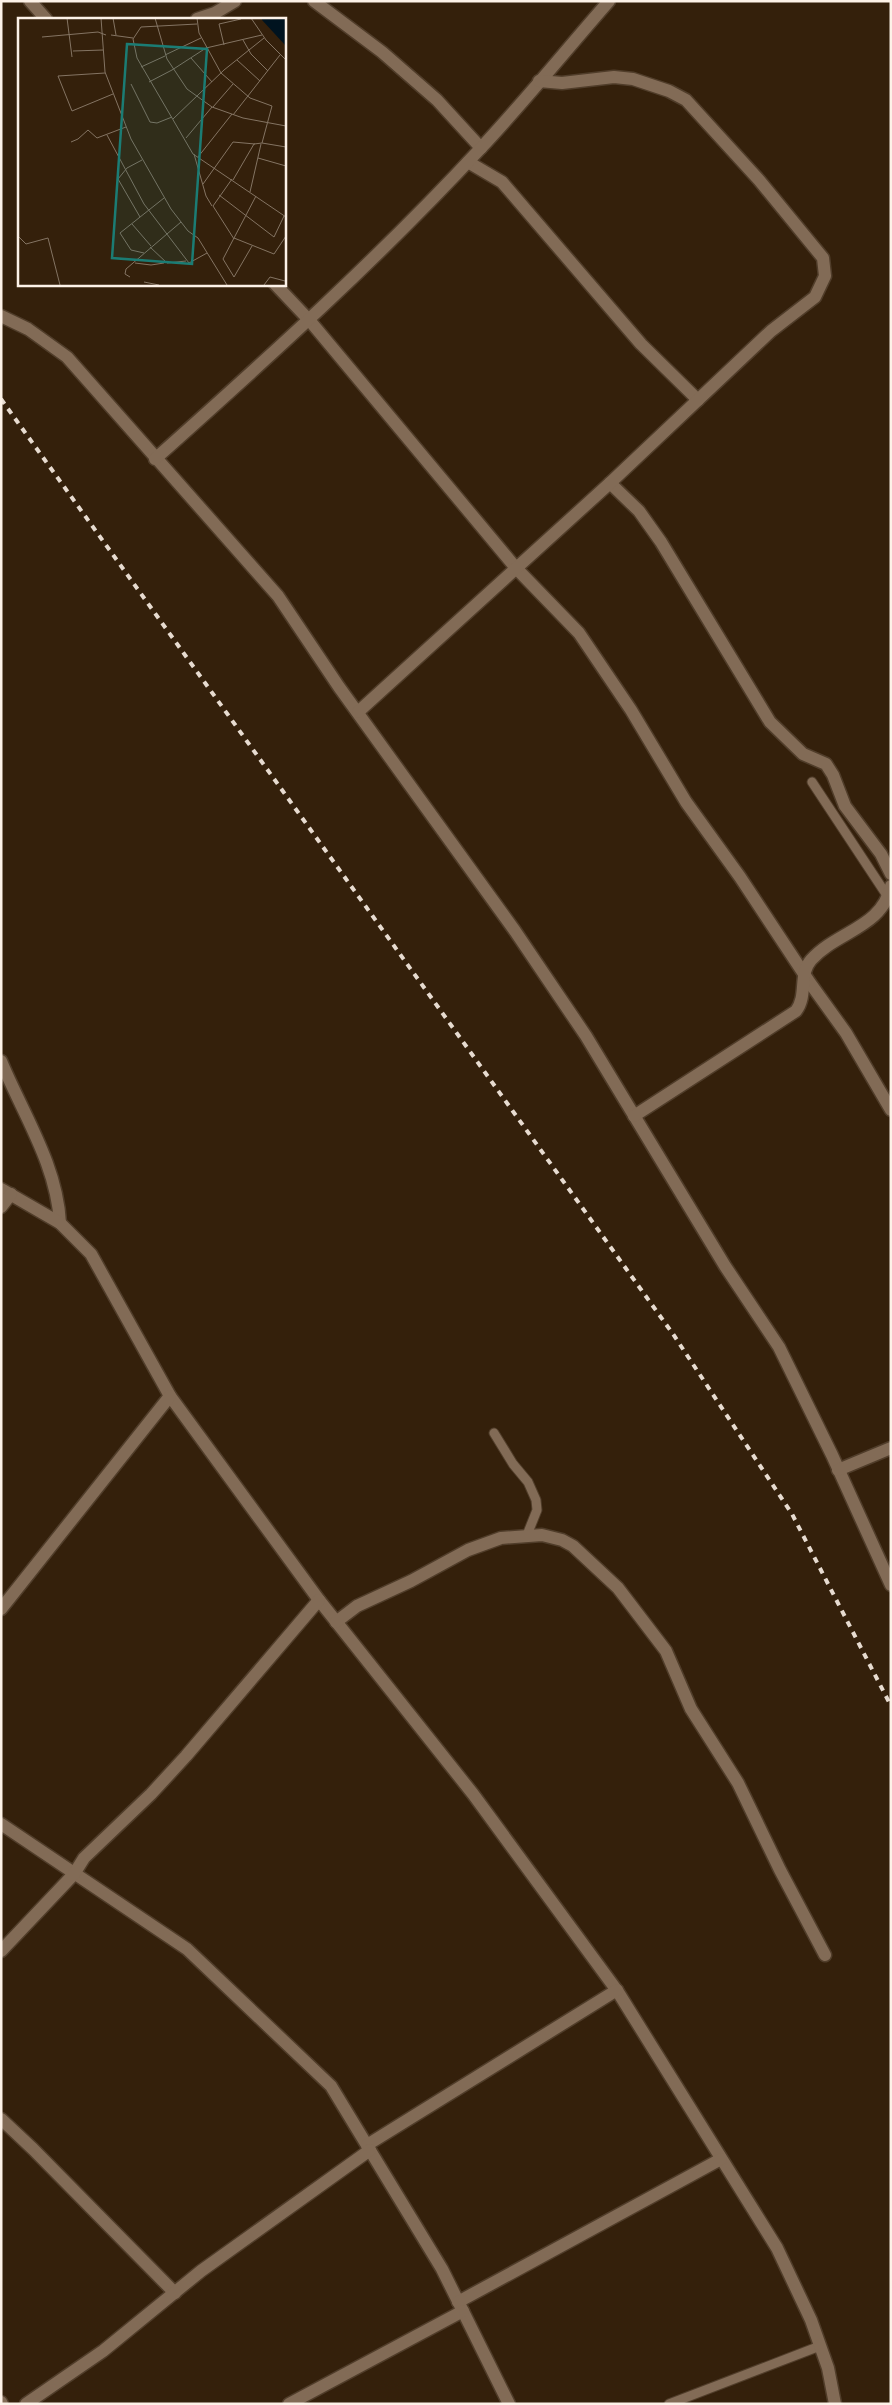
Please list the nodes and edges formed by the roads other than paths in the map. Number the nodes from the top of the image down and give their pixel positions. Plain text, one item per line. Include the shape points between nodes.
1 (30, 1) edge
2 (235, 1) edge
3 (314, 1) edge
4 (609, 1) edge
5 (45, 18) edge
6 (200, 18) edge
7 (539, 81) junction
8 (481, 148) junction
9 (468, 162) junction
10 (276, 285) edge
11 (1, 316) edge
12 (310, 321) junction
13 (698, 400) junction
14 (156, 459) junction
15 (610, 483) junction
16 (516, 568) junction
17 (358, 712) junction
18 (812, 782) dead end
19 (891, 874) edge
20 (890, 891) edge
21 (803, 973) junction
22 (1, 1061) edge
23 (891, 1110) edge
24 (634, 1116) junction
25 (6, 1191) edge
26 (1, 1207) edge
27 (60, 1223) junction
28 (170, 1396) junction
29 (494, 1434) dead end
30 (891, 1448) edge
31 (838, 1470) junction
32 (527, 1535) junction
33 (891, 1585) edge
34 (319, 1600) junction
35 (1, 1609) edge
36 (336, 1622) junction
37 (1, 1824) edge
38 (74, 1874) junction
39 (1, 1951) edge
40 (825, 1956) dead end
41 (617, 1990) junction
42 (1, 2120) edge
43 (369, 2148) junction
44 (721, 2159) junction
45 (175, 2293) junction
46 (461, 2307) junction
47 (820, 2346) junction
48 (26, 2404) edge
49 (289, 2404) edge
50 (509, 2404) edge
51 (669, 2404) edge
52 (835, 2404) edge

1 - 5 street
2 - 6 street
3 - 8 street via 382,52 437,100
4 - 7 street
7 - 8 street
7 - 13 street via 633,79 669,90 686,100 759,180 823,258 825,276 815,297 771,331
8 - 9 street
9 - 12 street
9 - 13 street via 502,182 641,344
10 - 12 street
11 - 14 street via 28,329 67,357
12 - 14 street
12 - 16 street
13 - 15 street
14 - 17 street via 278,596
15 - 16 street
15 - 19 street via 639,511 661,542 770,722 803,754 826,764 845,806 881,854
16 - 17 street
16 - 21 street via 579,633 631,710 686,802
17 - 24 street via 515,931 586,1036
18 - 20 lane
20 - 21 street via 880,912 818,952
21 - 23 street via 846,1033
21 - 24 street via 803,997 796,1011
22 - 27 street via 52,1173 59,1199
24 - 31 street via 779,1348
25 - 26 street
25 - 27 street
27 - 28 street via 91,1254
28 - 34 street
28 - 35 street
29 - 32 lane via 528,1482 536,1500 537,1510
30 - 31 street
31 - 33 street
32 - 36 street via 501,1538 468,1550 357,1606
32 - 40 street via 562,1540 583,1553 618,1588 666,1651 691,1709 738,1783
34 - 36 street
34 - 38 street via 186,1756 84,1858
36 - 41 street via 473,1794
37 - 38 street
38 - 39 street
38 - 43 street via 187,1949 332,2086
41 - 43 street
41 - 44 street
42 - 45 street
43 - 45 street
43 - 46 street via 442,2269
44 - 46 street
44 - 47 street via 777,2248 798,2289
45 - 48 street via 103,2350
46 - 49 street
46 - 50 street
47 - 51 lane
47 - 52 street

